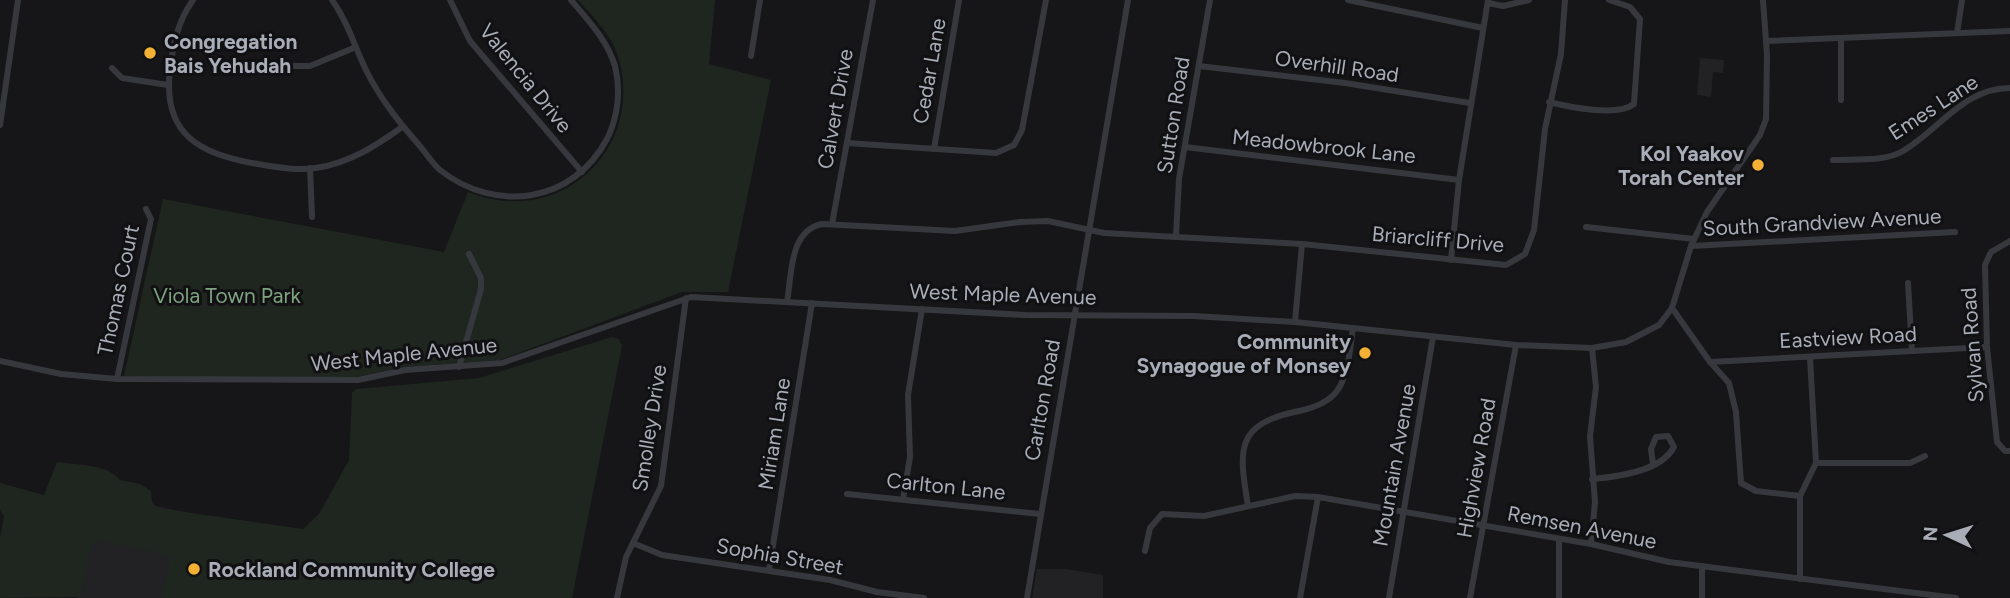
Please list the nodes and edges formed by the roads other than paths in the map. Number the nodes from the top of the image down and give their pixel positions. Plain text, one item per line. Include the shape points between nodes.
1 (18, 0) edge
2 (193, 0) edge
3 (332, 0) edge
4 (450, 0) edge
5 (571, 0) edge
6 (760, 0) edge
7 (873, 0) edge
8 (959, 0) edge
9 (1046, 0) edge
10 (1128, 0) edge
11 (1210, 0) edge
12 (1348, 0) edge
13 (1529, 0) edge
14 (1565, 0) edge
15 (1609, 0) edge
16 (1763, 0) edge
17 (1962, 0) edge
18 (1488, 1) edge
19 (1483, 28) junction
20 (2010, 31) edge
21 (1958, 33) junction
22 (1841, 38) junction
23 (1766, 41) junction
24 (356, 47) junction
25 (751, 56) dead end
26 (294, 66) dead end
27 (1199, 66) junction
28 (111, 68) dead end
29 (168, 85) junction
30 (2010, 88) edge
31 (1841, 100) dead end
32 (1549, 102) junction
33 (1470, 103) junction
34 (0, 125) edge
35 (402, 127) junction
36 (847, 143) junction
37 (1185, 147) junction
38 (934, 149) junction
39 (1833, 160) dead end
40 (310, 168) junction
41 (582, 172) junction
42 (1459, 180) junction
43 (146, 209) dead end
44 (312, 218) dead end
45 (832, 224) junction
46 (1586, 227) dead end
47 (1088, 230) junction
48 (1955, 232) dead end
49 (1176, 236) junction
50 (2010, 241) edge
51 (1693, 242) junction
52 (1302, 244) junction
53 (469, 254) dead end
54 (1451, 260) junction
55 (1908, 283) dead end
56 (686, 298) junction
57 (787, 302) junction
58 (812, 303) junction
59 (1672, 308) junction
60 (922, 309) junction
61 (1074, 316) junction
62 (1295, 322) junction
63 (1353, 328) junction
64 (1433, 338) junction
65 (1516, 345) junction
66 (1987, 347) junction
67 (1592, 348) junction
68 (1912, 351) junction
69 (1810, 358) junction
70 (0, 361) edge
71 (1710, 362) junction
72 (458, 367) junction
73 (117, 379) junction
74 (2010, 451) edge
75 (1925, 456) dead end
76 (1816, 463) junction
77 (1653, 464) junction
78 (1592, 479) junction
79 (847, 494) dead end
80 (1800, 496) junction
81 (1318, 497) junction
82 (903, 499) junction
83 (1248, 506) junction
84 (1405, 512) junction
85 (1040, 514) junction
86 (1483, 526) junction
87 (1559, 539) junction
88 (633, 542) junction
89 (1591, 544) junction
90 (1145, 551) dead end
91 (1702, 566) junction
92 (769, 570) junction
93 (1800, 579) junction
94 (617, 598) edge
95 (924, 598) edge
96 (1027, 598) edge
97 (1300, 598) edge
98 (1389, 598) edge
99 (1470, 598) edge
100 (1559, 598) edge
101 (1702, 598) edge
102 (1956, 598) edge

1 - 34 street
2 - 29 street via 178,26
3 - 24 street
4 - 41 street, Valencia Drive via 470,41
5 - 41 street via 608,47 618,88 612,128 598,155
6 - 25 street
7 - 36 street, Calvert Drive
8 - 38 street, Cedar Lane
9 - 38 street via 1023,130 1014,145 996,153
10 - 47 street, Carlton Road
11 - 27 street, Sutton Road
12 - 19 street
13 - 18 street via 1503,6
14 - 32 street, Briarcliff Drive via 1561,54
15 - 32 street via 1630,7 1640,19 1634,104 1621,110
16 - 23 street, West Maple Avenue
17 - 21 street
18 - 19 street
19 - 33 street
20 - 21 street
21 - 22 street
22 - 23 street
22 - 31 street
23 - 51 street, West Maple Avenue via 1766,119
24 - 26 street via 310,65
24 - 35 street
27 - 33 street, Overhill Road
27 - 37 street, Sutton Road
28 - 29 street via 122,78
29 - 40 street via 171,109 182,129 207,152 267,166
30 - 39 street, Emes Lane via 1994,88 1974,97 1902,152 1881,158
32 - 54 street, Briarcliff Drive via 1534,230 1525,254 1506,265
33 - 42 street
35 - 40 street via 346,161
35 - 41 street via 437,168 482,193 525,198 560,188
36 - 38 street
36 - 45 street, Calvert Drive
37 - 42 street, Meadowbrook Lane
37 - 49 street, Sutton Road
40 - 44 street
42 - 54 street
43 - 73 street, Thomas Court via 151,219
45 - 47 street, Briarcliff Drive via 954,232 1048,221
45 - 57 street via 814,227 801,236
46 - 51 street, South Grandview Avenue
47 - 49 street, Briarcliff Drive
47 - 61 street, Carlton Road
48 - 51 street, South Grandview Avenue
49 - 52 street, Briarcliff Drive
50 - 66 street, Sylvan Road via 1991,252 1985,265
51 - 59 street, West Maple Avenue
52 - 54 street, Briarcliff Drive
52 - 62 street
53 - 72 street via 481,278 481,289
55 - 68 street
56 - 57 street, West Maple Avenue
56 - 72 street, West Maple Avenue via 502,363
56 - 88 street, Smolley Drive via 661,486
57 - 58 street, West Maple Avenue
58 - 60 street, West Maple Avenue
58 - 92 street, Miriam Lane
59 - 67 street, West Maple Avenue via 1659,325 1639,338
59 - 71 street
60 - 61 street, West Maple Avenue
60 - 82 street via 908,395 910,457
61 - 62 street, West Maple Avenue
61 - 85 street, Carlton Road
62 - 63 street, West Maple Avenue
63 - 64 street, West Maple Avenue
63 - 83 street via 1336,392 1309,409 1268,418 1249,435 1241,467
64 - 65 street, West Maple Avenue
64 - 84 street, Mountain Avenue
65 - 67 street, West Maple Avenue
65 - 86 street, Highview Road
66 - 68 street, Eastview Road
66 - 74 street, Sylvan Road via 1997,442
67 - 78 street via 1596,387 1590,436
68 - 69 street, Eastview Road
69 - 71 street, Eastview Road
69 - 76 street
70 - 73 street, West Maple Avenue via 61,374
71 - 80 street via 1729,383 1734,399 1741,483 1756,491
72 - 73 street, West Maple Avenue via 332,382
75 - 76 street via 1910,463
76 - 80 street
77 - 77 street via 1671,453 1673,441 1668,436 1656,437 1653,442
77 - 78 street via 1622,477
78 - 89 street
79 - 82 street, Carlton Lane
80 - 93 street
81 - 83 street, Remsen Avenue via 1295,496
81 - 84 street, Remsen Avenue
81 - 97 street
82 - 85 street, Carlton Lane
83 - 90 street, Remsen Avenue via 1204,516 1162,514 1150,528
84 - 86 street, Remsen Avenue
84 - 98 street, Mountain Avenue
85 - 96 street, Carlton Road
86 - 87 street, Remsen Avenue
86 - 99 street, Highview Road
87 - 89 street, Remsen Avenue
87 - 100 street
88 - 92 street, Sophia Street via 662,555
88 - 94 street, Smolley Drive
89 - 91 street, Remsen Avenue
91 - 93 street, Remsen Avenue
91 - 101 street
92 - 95 street, Sophia Street
93 - 102 street, Remsen Avenue

